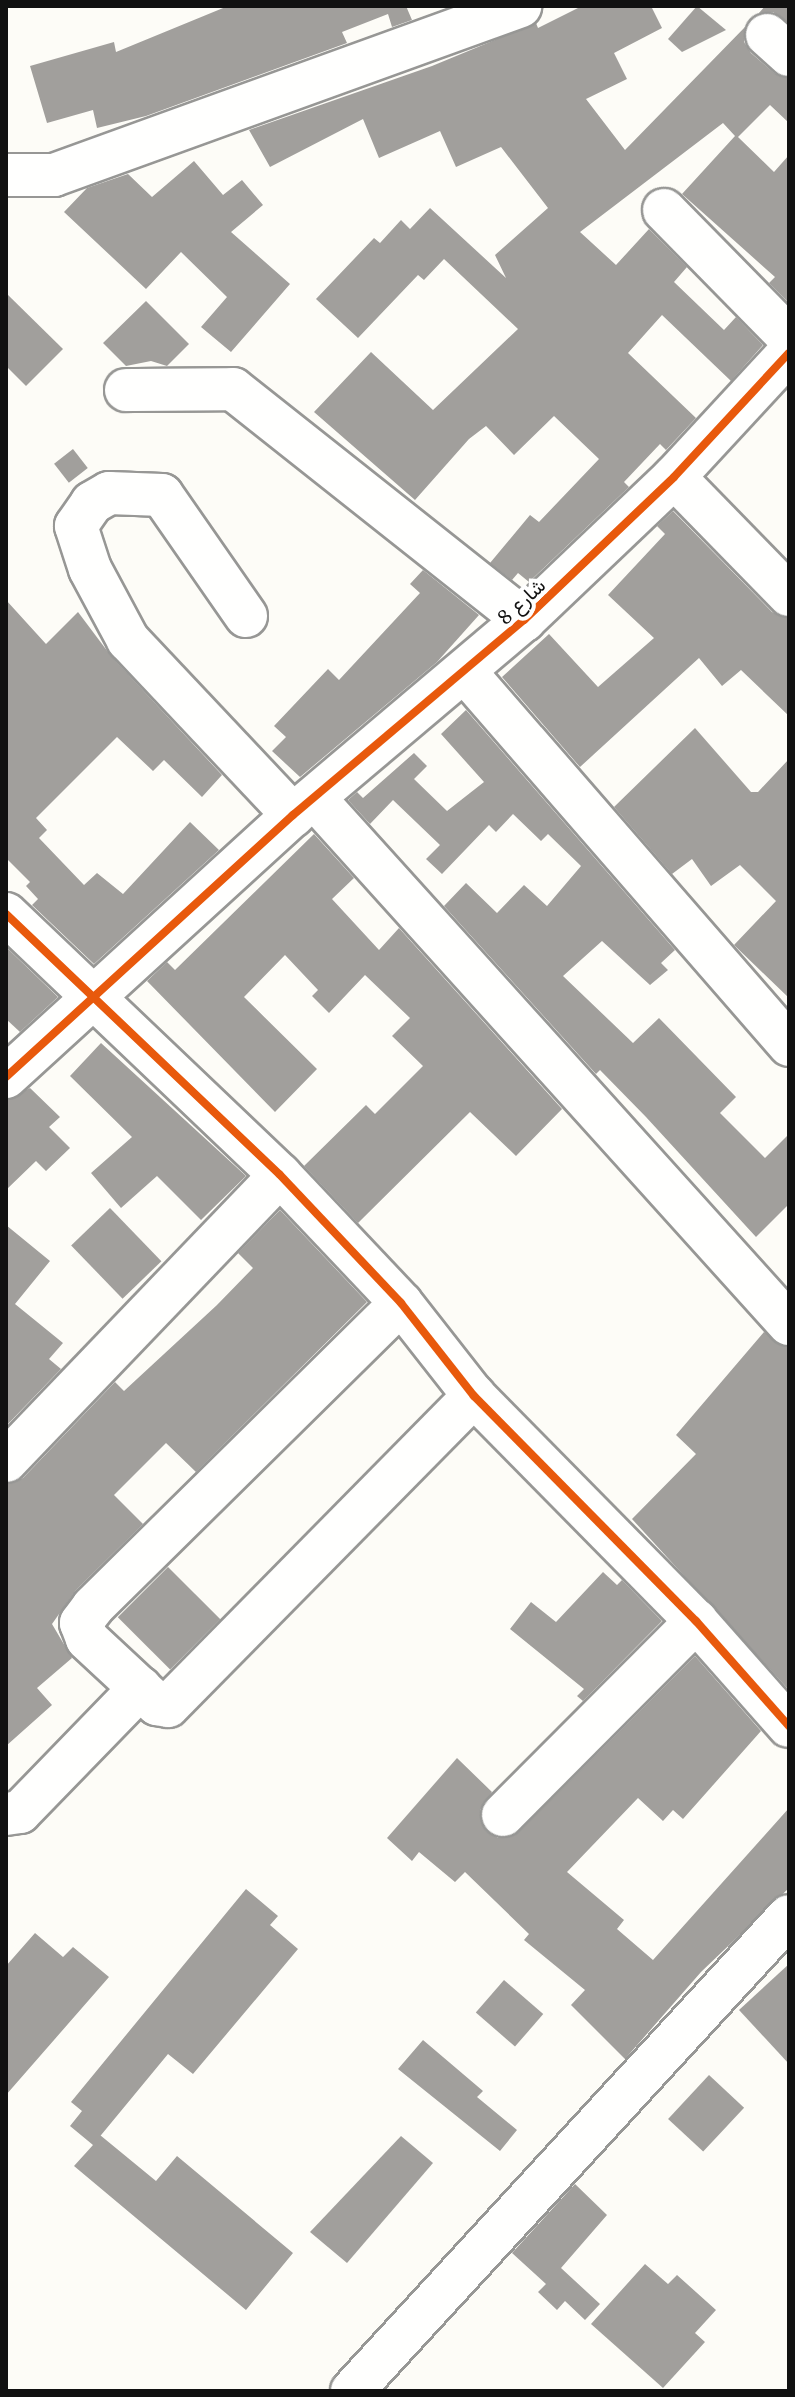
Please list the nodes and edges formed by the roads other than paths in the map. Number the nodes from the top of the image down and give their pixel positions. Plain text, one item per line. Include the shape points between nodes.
1 (520, 6) edge
2 (471, 13) edge
3 (6, 175) edge
4 (664, 210) dead end
5 (789, 337) edge
6 (789, 353) edge
7 (126, 390) dead end
8 (674, 477) junction
9 (789, 595) edge
10 (246, 616) dead end
11 (524, 620) junction
12 (466, 673) junction
13 (304, 808) junction
14 (6, 914) edge
15 (92, 996) junction
16 (789, 1045) edge
17 (6, 1077) edge
18 (280, 1175) junction
19 (401, 1303) junction
20 (789, 1324) edge
21 (474, 1396) junction
22 (6, 1461) edge
23 (696, 1621) junction
24 (140, 1688) junction
25 (789, 1726) edge
26 (6, 1814) edge
27 (503, 1815) dead end
28 (789, 1916) edge
29 (352, 2391) edge

1 - 2 street
2 - 3 street via 224,116 54,175
4 - 5 street
6 - 8 street, شارع 8
7 - 11 street via 233,389
8 - 9 street
8 - 11 street, شارع 8
10 - 13 street via 162,495 109,493 92,503 76,526 90,569 128,640
11 - 12 street, شارع 8
12 - 13 street, شارع 8
12 - 16 street
13 - 15 street, شارع 8
13 - 20 street
14 - 15 street
15 - 17 street, شارع 8
15 - 18 street
18 - 19 street
18 - 22 street
19 - 21 street
19 - 24 street via 81,1623 87,1639
21 - 23 street
21 - 24 street via 192,1687 168,1706 157,1704
23 - 25 street
23 - 27 street
24 - 26 street via 20,1812
28 - 29 street

